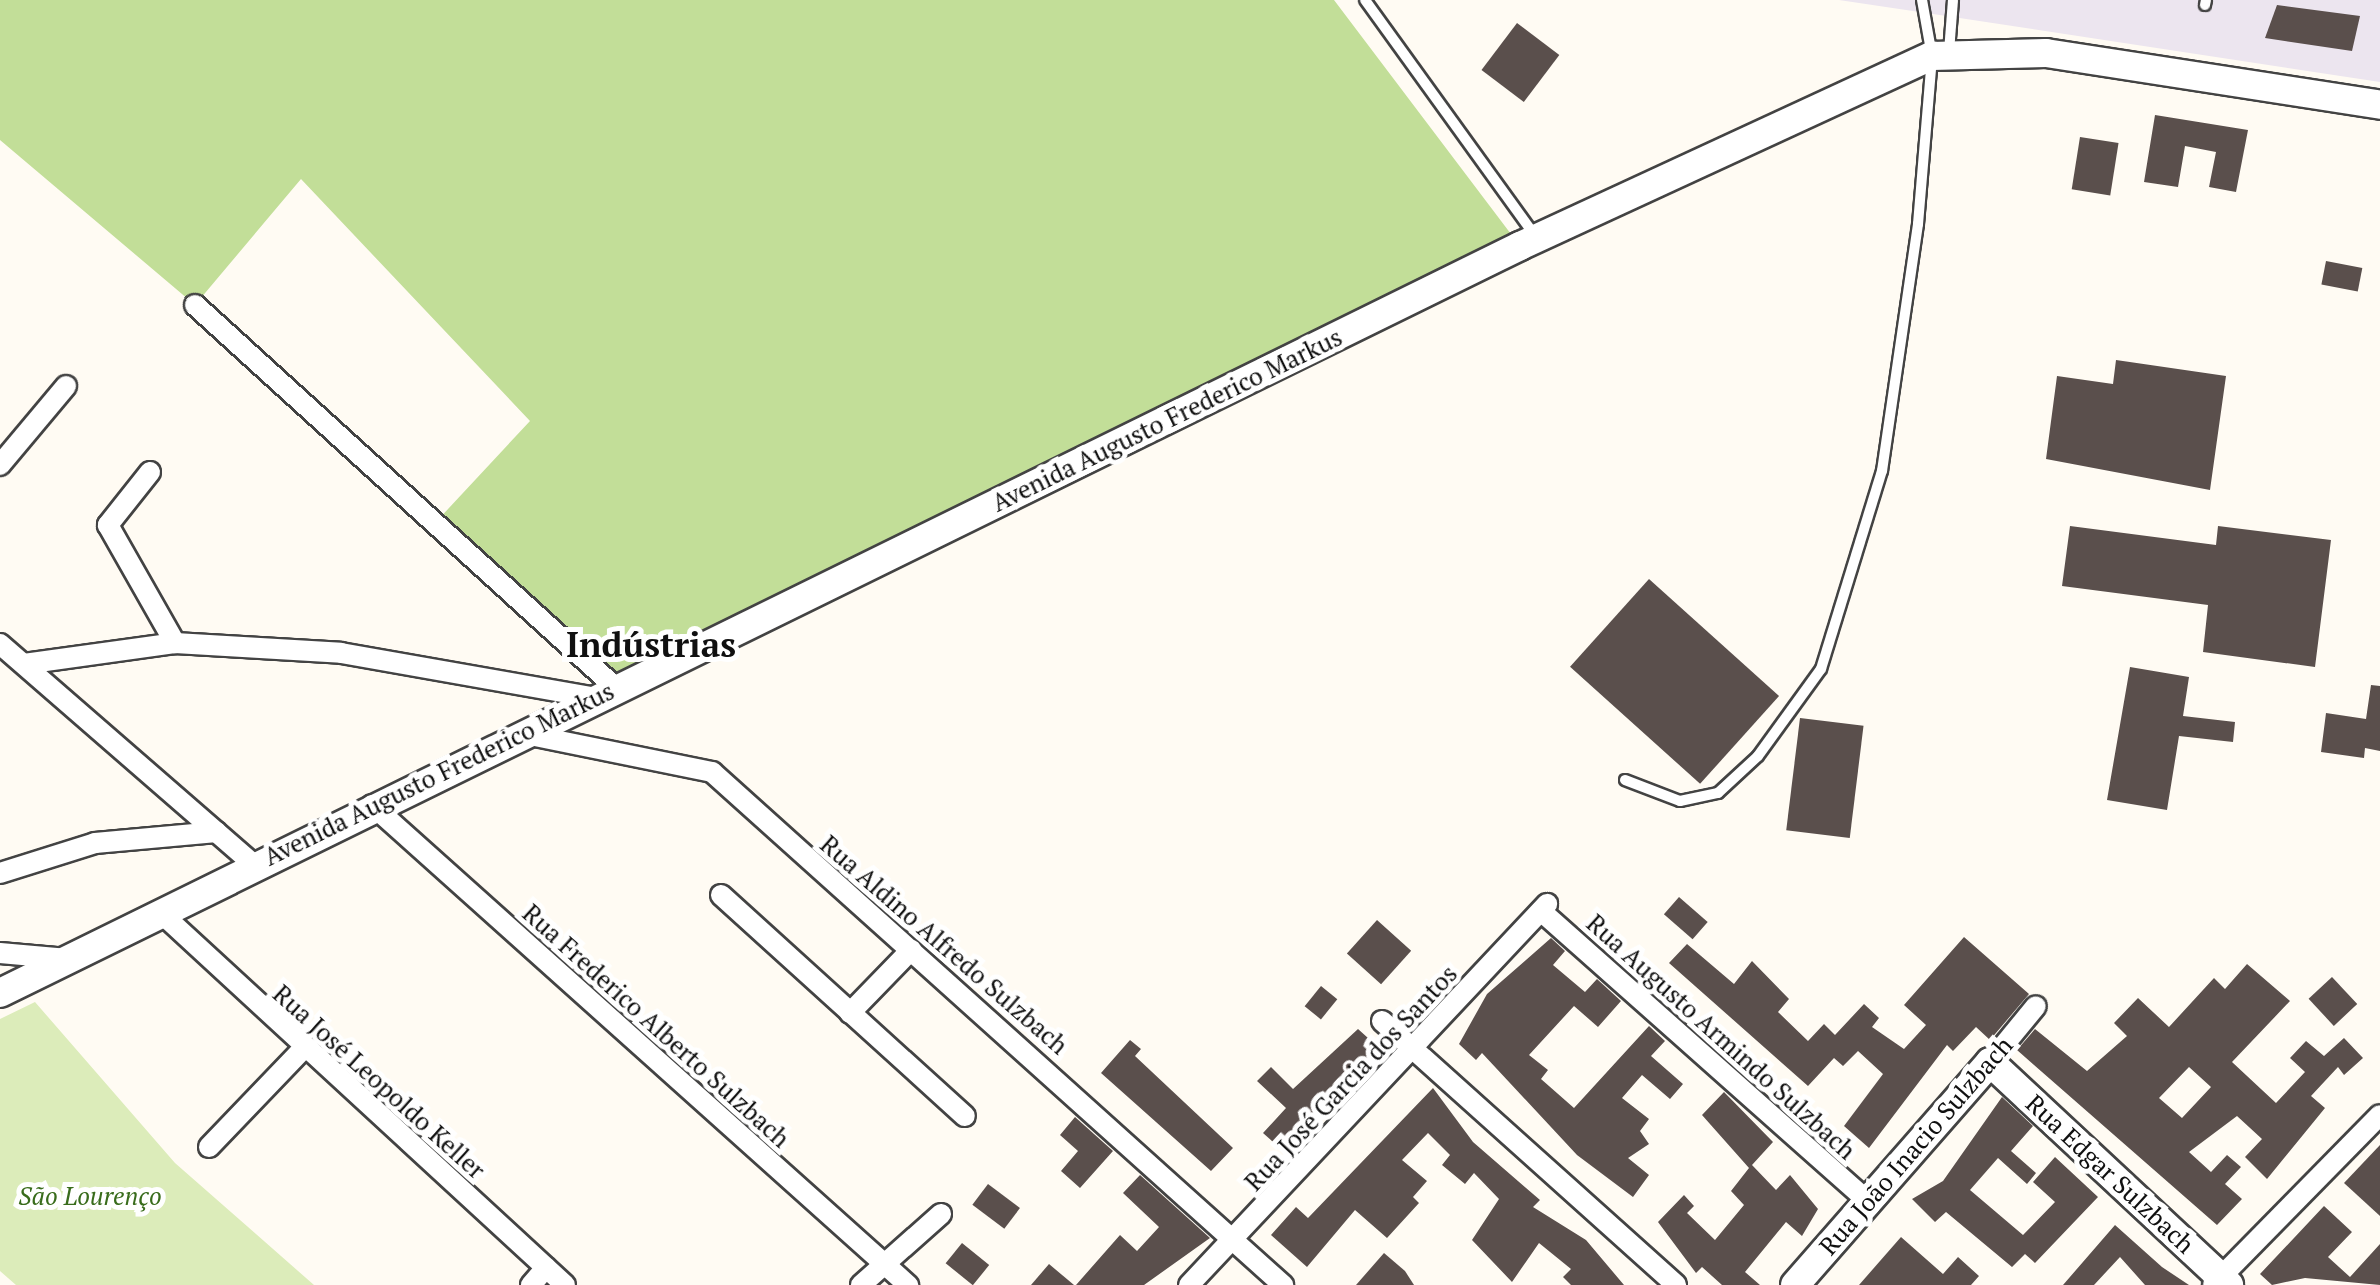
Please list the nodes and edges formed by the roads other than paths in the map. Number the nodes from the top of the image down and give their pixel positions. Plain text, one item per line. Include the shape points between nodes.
1 (1365, 0) edge
2 (1922, 0) edge
3 (1954, 0) edge
4 (1940, 54) junction
5 (2380, 105) edge
6 (1536, 238) junction
7 (196, 305) dead end
8 (66, 386) dead end
9 (0, 465) edge
10 (150, 472) dead end
11 (176, 643) junction
12 (0, 644) edge
13 (24, 664) junction
14 (606, 693) junction
15 (525, 734) junction
16 (1625, 780) dead end
17 (372, 805) junction
18 (216, 832) junction
19 (253, 864) junction
20 (0, 873) edge
21 (722, 895) dead end
22 (1544, 908) joint
23 (161, 913) junction
24 (911, 950) junction
25 (0, 953) edge
26 (68, 959) junction
27 (0, 992) edge
28 (2036, 1006) dead end
29 (850, 1014) junction
30 (1382, 1022) dead end
31 (302, 1050) junction
32 (1414, 1050) junction
33 (1990, 1062) junction
34 (965, 1116) dead end
35 (2380, 1116) edge
36 (209, 1147) dead end
37 (1868, 1201) junction
38 (941, 1214) dead end
39 (1233, 1239) junction
40 (882, 1263) junction
41 (546, 1268) junction
42 (2221, 1282) edge
43 (531, 1285) edge
44 (566, 1285) edge
45 (860, 1285) edge
46 (908, 1285) edge
47 (1190, 1285) edge
48 (1282, 1285) edge
49 (1676, 1285) edge
50 (1795, 1285) edge

1 - 6 lane
2 - 4 lane
3 - 4 lane
4 - 5 street, Avenida Augusto Frederico Markus via 2046,52
4 - 6 street, Avenida Augusto Frederico Markus
4 - 16 lane via 1882,471 1821,669 1718,794 1680,801
6 - 14 street, Avenida Augusto Frederico Markus
7 - 14 street
8 - 9 street
10 - 11 street via 108,525
11 - 13 street
11 - 14 street via 341,653
12 - 13 street
13 - 18 street
14 - 15 street, Avenida Augusto Frederico Markus
15 - 17 street, Avenida Augusto Frederico Markus
15 - 24 street, Rua Aldino Alfredo Sulzbach via 712,772
17 - 19 street, Avenida Augusto Frederico Markus
17 - 40 street, Rua Frederico Alberto Sulzbach
18 - 19 street
18 - 20 street via 95,843
19 - 23 street, Avenida Augusto Frederico Markus
21 - 29 street
22 - 32 street, Rua José Garcia dos Santos
22 - 37 street, Rua Augusto Armindo Sulzbach
23 - 26 street, Avenida Augusto Frederico Markus
23 - 31 street, Rua José Leopoldo Keller
24 - 29 street
24 - 39 street, Rua Aldino Alfredo Sulzbach
25 - 26 street
26 - 27 street, Avenida Augusto Frederico Markus
28 - 33 street, Rua João Inacio Sulzbach
29 - 34 street
30 - 32 street
31 - 36 street
31 - 41 street, Rua José Leopoldo Keller
32 - 39 street, Rua José Garcia dos Santos
32 - 49 street
33 - 37 street, Rua João Inacio Sulzbach
33 - 42 street, Rua Edgar Sulzbach
35 - 42 street
37 - 50 street, Rua João Inacio Sulzbach
38 - 40 street
39 - 47 street, Rua José Garcia dos Santos
39 - 48 street, Rua Aldino Alfredo Sulzbach
40 - 45 street
40 - 46 street, Rua Frederico Alberto Sulzbach
41 - 43 street
41 - 44 street, Rua José Leopoldo Keller

